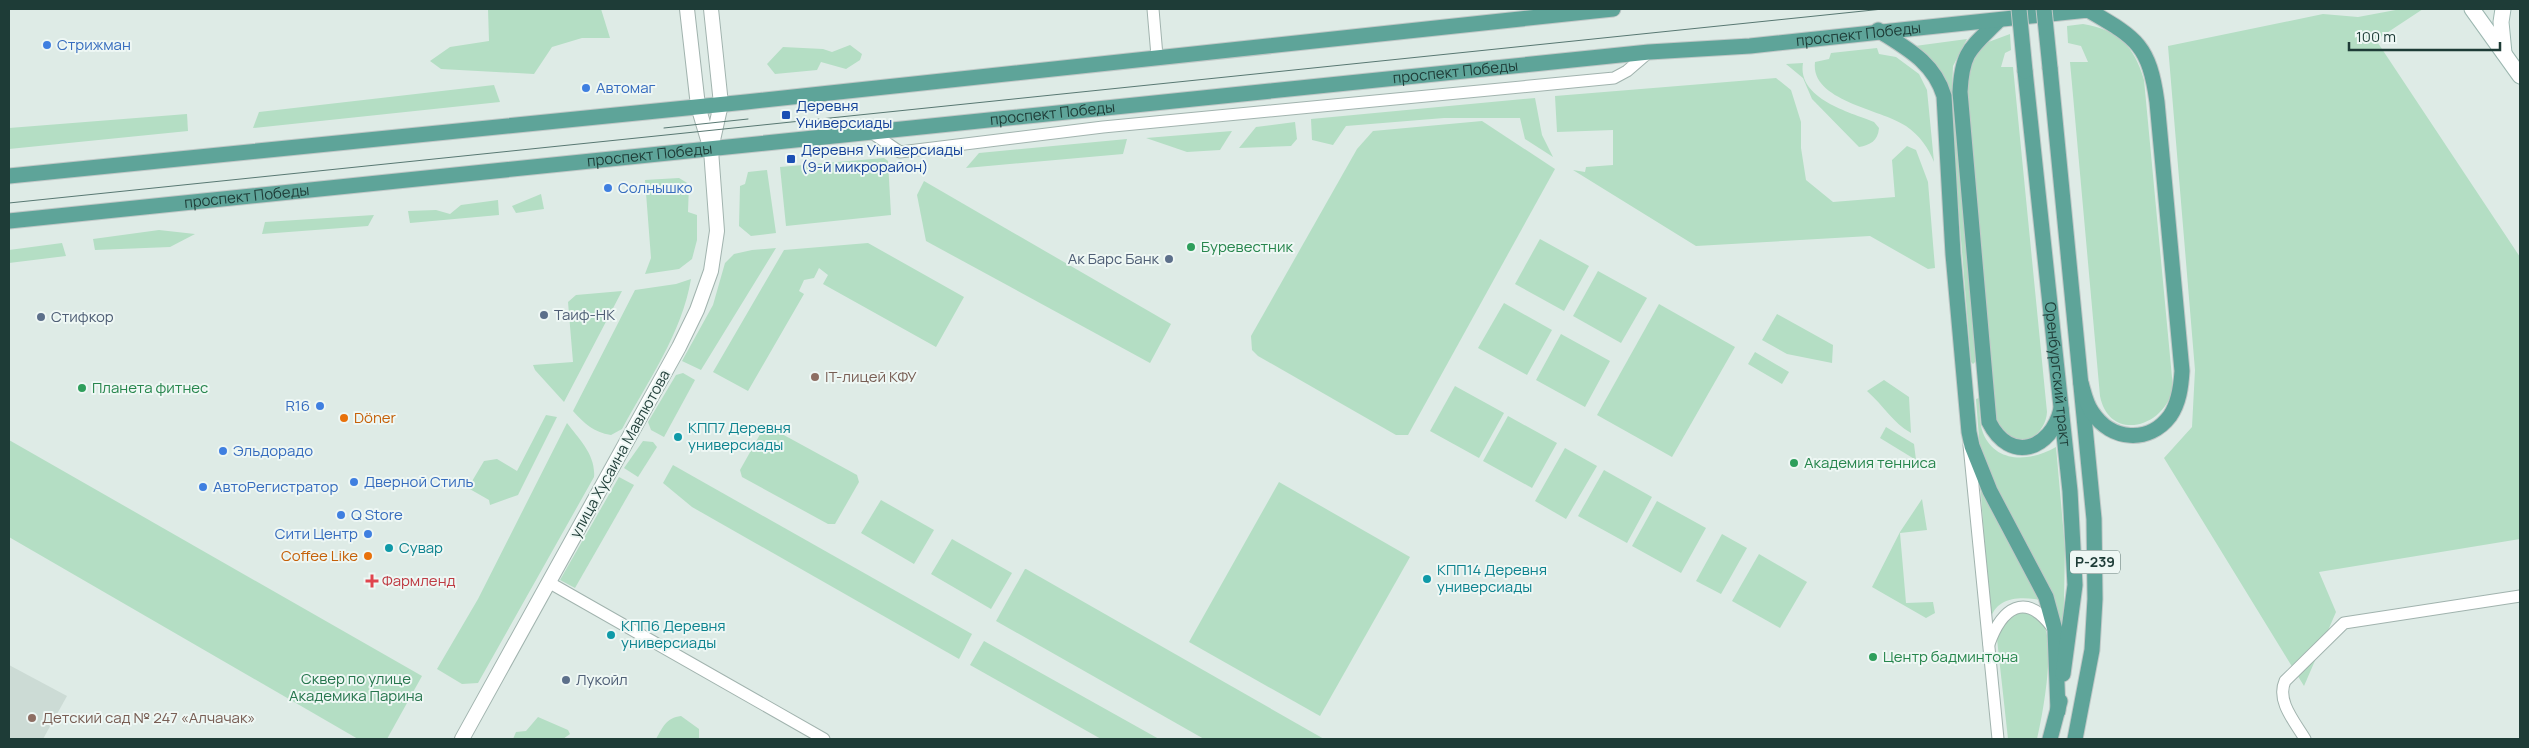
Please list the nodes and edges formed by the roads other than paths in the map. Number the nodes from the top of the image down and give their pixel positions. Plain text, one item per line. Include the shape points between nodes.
1 (687, 9) edge
2 (711, 9) edge
3 (1153, 9) edge
4 (1613, 9) edge
5 (2019, 9) edge
6 (2044, 9) edge
7 (2092, 9) edge
8 (2472, 9) edge
9 (2503, 9) edge
10 (1998, 20) junction
11 (1878, 30) junction
12 (1649, 52) junction
13 (2505, 55) junction
14 (1157, 56) junction
15 (2520, 76) edge
16 (721, 104) junction
17 (698, 106) junction
18 (872, 133) junction
19 (711, 150) junction
20 (9, 176) edge
21 (9, 221) edge
22 (2081, 383) junction
23 (2062, 403) junction
24 (1969, 432) junction
25 (550, 584) junction
26 (2520, 596) edge
27 (2055, 630) junction
28 (1988, 648) junction
29 (2058, 711) junction
30 (462, 739) edge
31 (824, 739) edge
32 (1998, 739) edge
33 (2050, 739) edge
34 (2076, 739) edge
35 (2305, 739) edge

1 - 17 street
2 - 16 street
3 - 14 street
4 - 14 main road
5 - 23 main road, Оренбургский тракт / Р-239, bridge
6 - 22 main road, Оренбургский тракт / Р-239, bridge
7 - 10 main road, проспект Победы
7 - 22 main road via 2134,40 2144,51 2152,73 2182,371 2179,395 2171,415 2156,430 2138,436 2116,433 2097,419 2086,401
8 - 13 main road
9 - 13 main road via 2501,22
10 - 11 main road, проспект Победы
10 - 23 main road via 1968,51 1960,73 1989,422 2007,444 2025,448 2033,446 2053,429
11 - 12 main road, проспект Победы via 1750,46
11 - 24 main road via 1930,66 1944,96 1953,254
12 - 18 main road, проспект Победы
12 - 18 street via 1614,78 1103,127 900,152
13 - 15 main road
14 - 16 main road
16 - 17 main road
16 - 19 street
17 - 19 street
17 - 20 main road
18 - 19 main road, проспект Победы
19 - 21 main road, проспект Победы
19 - 25 street, улица Хусаина Мавлютова via 717,231 711,271 697,310
22 - 34 main road, Оренбургский тракт / Р-239 via 2094,519 2095,599 2092,650
23 - 29 main road, Оренбургский тракт / Р-239 via 2075,585
24 - 27 main road via 1990,491 2038,579
24 - 28 street
25 - 30 street, улица Хусаина Мавлютова
25 - 31 street
26 - 35 street via 2344,623 2285,681 2281,690 2283,702
27 - 28 street via 2042,613 2019,607 2001,619
27 - 29 main road
28 - 32 street
29 - 33 main road, Оренбургский тракт / Р-239

